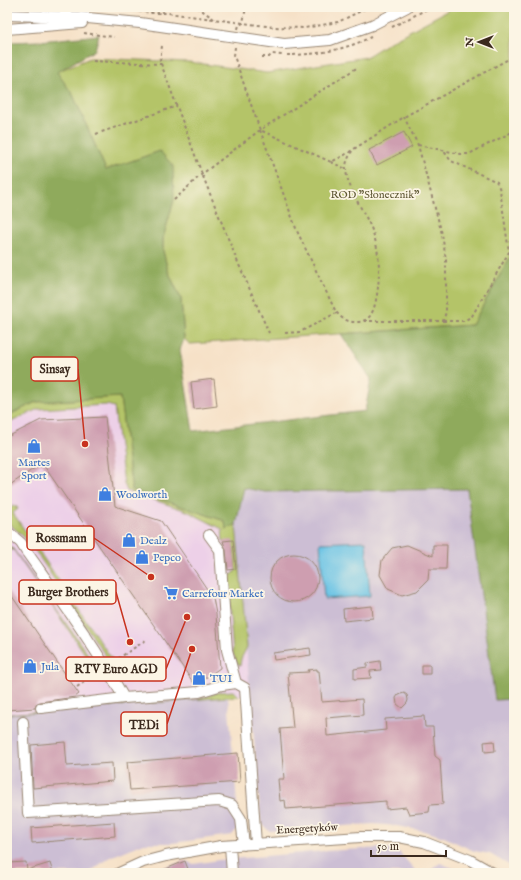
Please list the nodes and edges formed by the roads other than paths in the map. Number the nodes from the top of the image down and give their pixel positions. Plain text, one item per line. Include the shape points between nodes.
1 (407, 7) edge
2 (7, 16) edge
3 (126, 22) junction
4 (7, 29) edge
5 (7, 531) edge
6 (209, 535) dead end
7 (236, 683) junction
8 (124, 698) junction
9 (41, 708) dead end
10 (23, 722) dead end
11 (244, 844) junction
12 (256, 844) junction
13 (230, 846) junction
14 (120, 873) edge
15 (232, 873) edge
16 (493, 873) edge

1 - 3 street via 372,25 311,43 284,44
2 - 3 street via 78,17
3 - 4 street
5 - 8 street via 26,551 78,624
6 - 7 street via 220,550 226,650
7 - 8 street via 199,692
7 - 12 street via 245,688
8 - 9 street
10 - 11 street via 28,813 219,801 232,805 241,819
11 - 12 street, Energetyków
11 - 13 street, Energetyków
12 - 16 street, Energetyków via 400,837 424,842 470,860
13 - 14 street, Energetyków via 166,856
13 - 15 street

